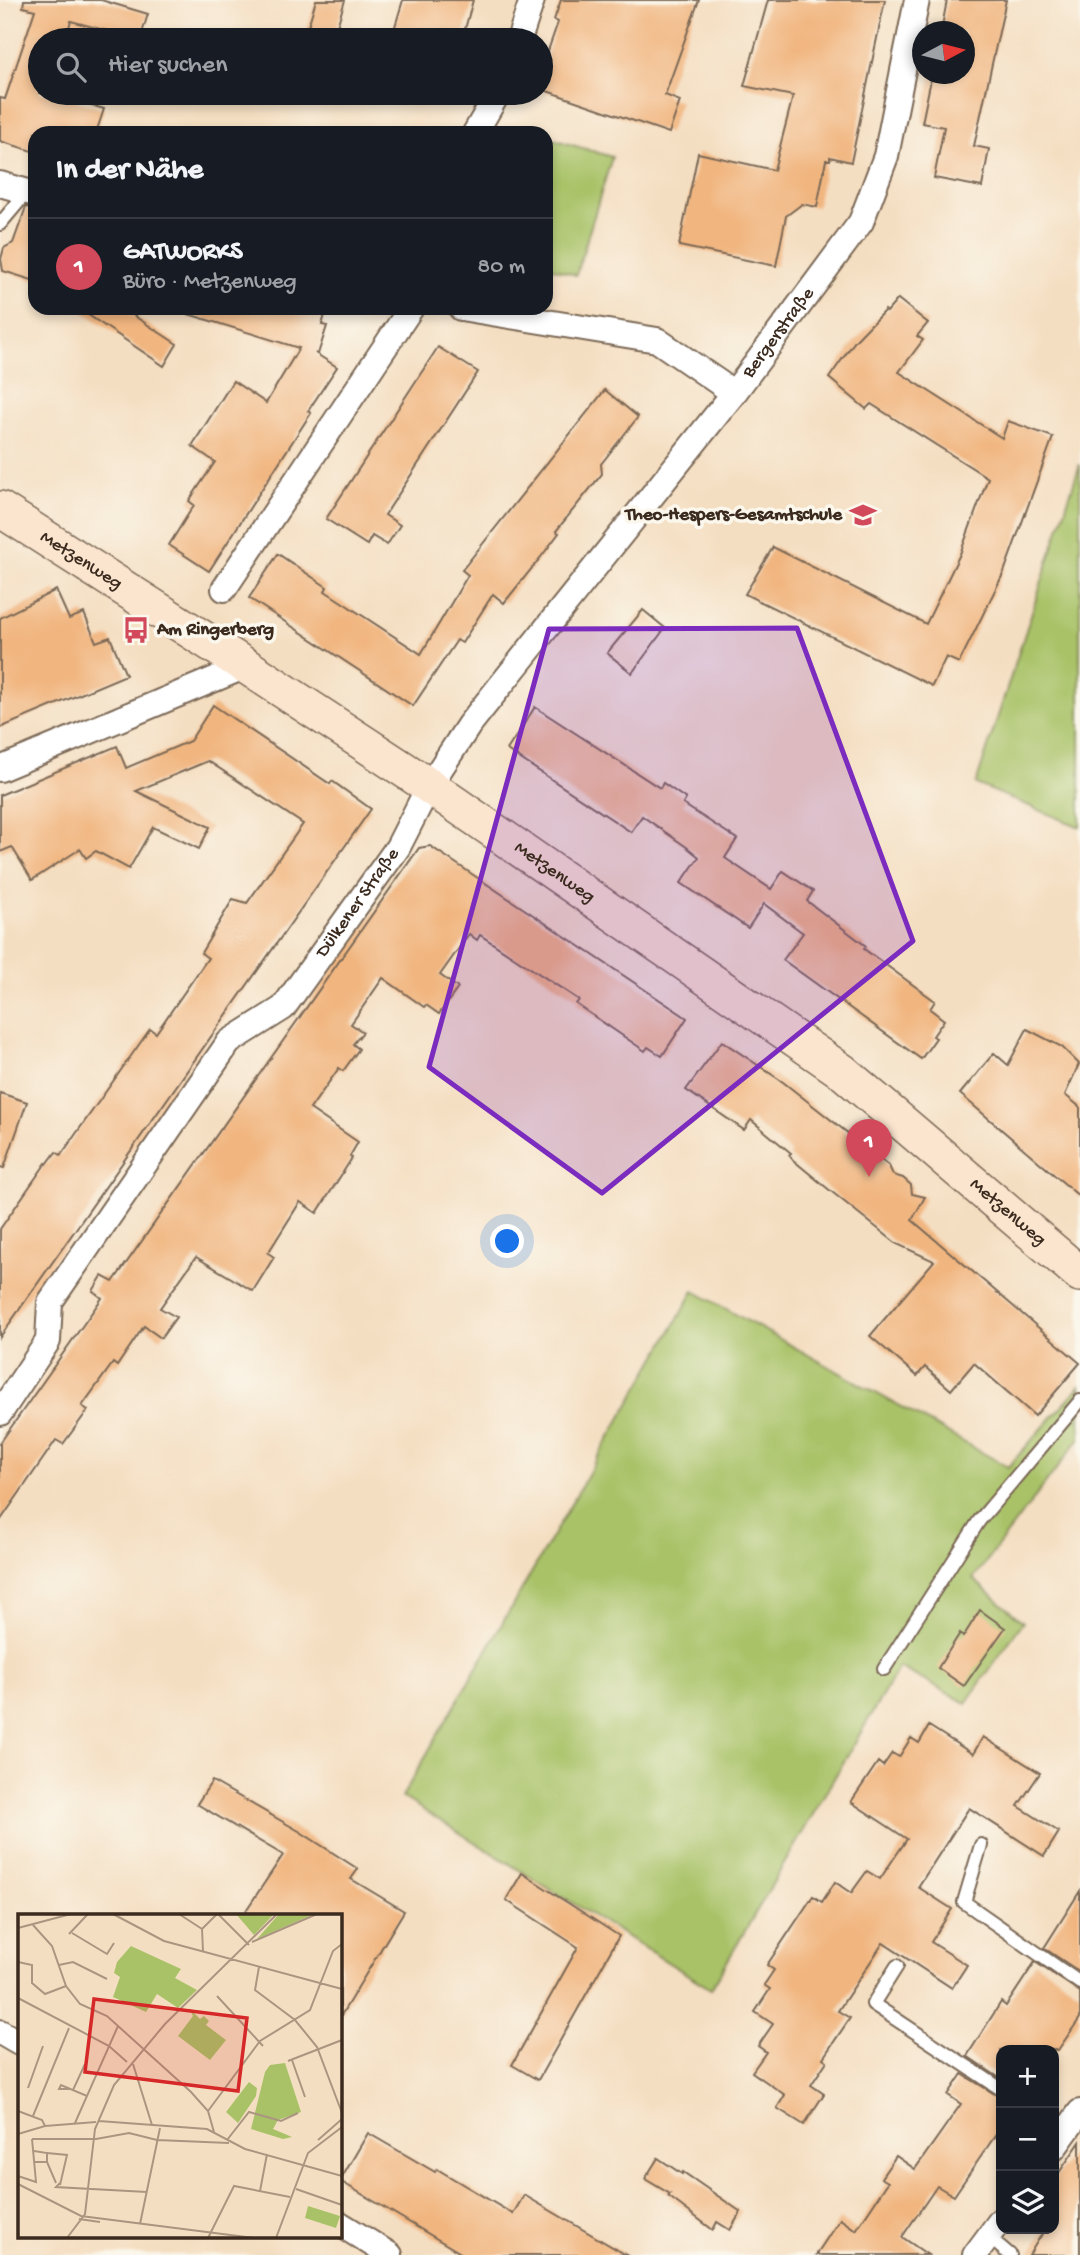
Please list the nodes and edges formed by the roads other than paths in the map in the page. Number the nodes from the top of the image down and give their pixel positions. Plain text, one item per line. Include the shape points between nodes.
1 (531, 0) edge
2 (917, 0) edge
3 (523, 28) edge
4 (491, 105) edge
5 (479, 126) edge
6 (0, 184) edge
7 (28, 192) edge
8 (28, 196) edge
9 (0, 224) edge
10 (406, 315) edge
11 (504, 315) edge
12 (734, 393) junction
13 (0, 509) edge
14 (224, 589) dead end
15 (246, 666) junction
16 (0, 769) edge
17 (429, 786) junction
18 (1080, 1274) edge
19 (1080, 1401) edge
20 (0, 1413) edge
21 (884, 1669) dead end
22 (981, 1845) dead end
23 (897, 1966) dead end
24 (1080, 1983) edge
25 (0, 2032) edge
26 (18, 2042) edge
27 (996, 2086) edge
28 (341, 2225) edge
29 (988, 2237) edge
30 (390, 2255) edge
31 (1010, 2255) edge

1 - 3 street
2 - 12 street, Bergerstraße via 886,156 861,222
4 - 5 street
6 - 7 street
8 - 9 lane
10 - 14 street
11 - 12 street, Bergerstraße via 657,340
12 - 17 street, Dülkener Straße via 469,725
13 - 15 main road, Metzenweg
15 - 16 street
15 - 17 main road, Metzenweg
17 - 18 main road, Metzenweg via 843,1072
17 - 20 street, Dülkener Straße via 398,847 283,1008 229,1042 50,1302 48,1341
19 - 21 lane via 979,1521
22 - 24 lane via 964,1902
23 - 27 lane via 873,2004
25 - 26 street
28 - 30 street
29 - 31 lane

